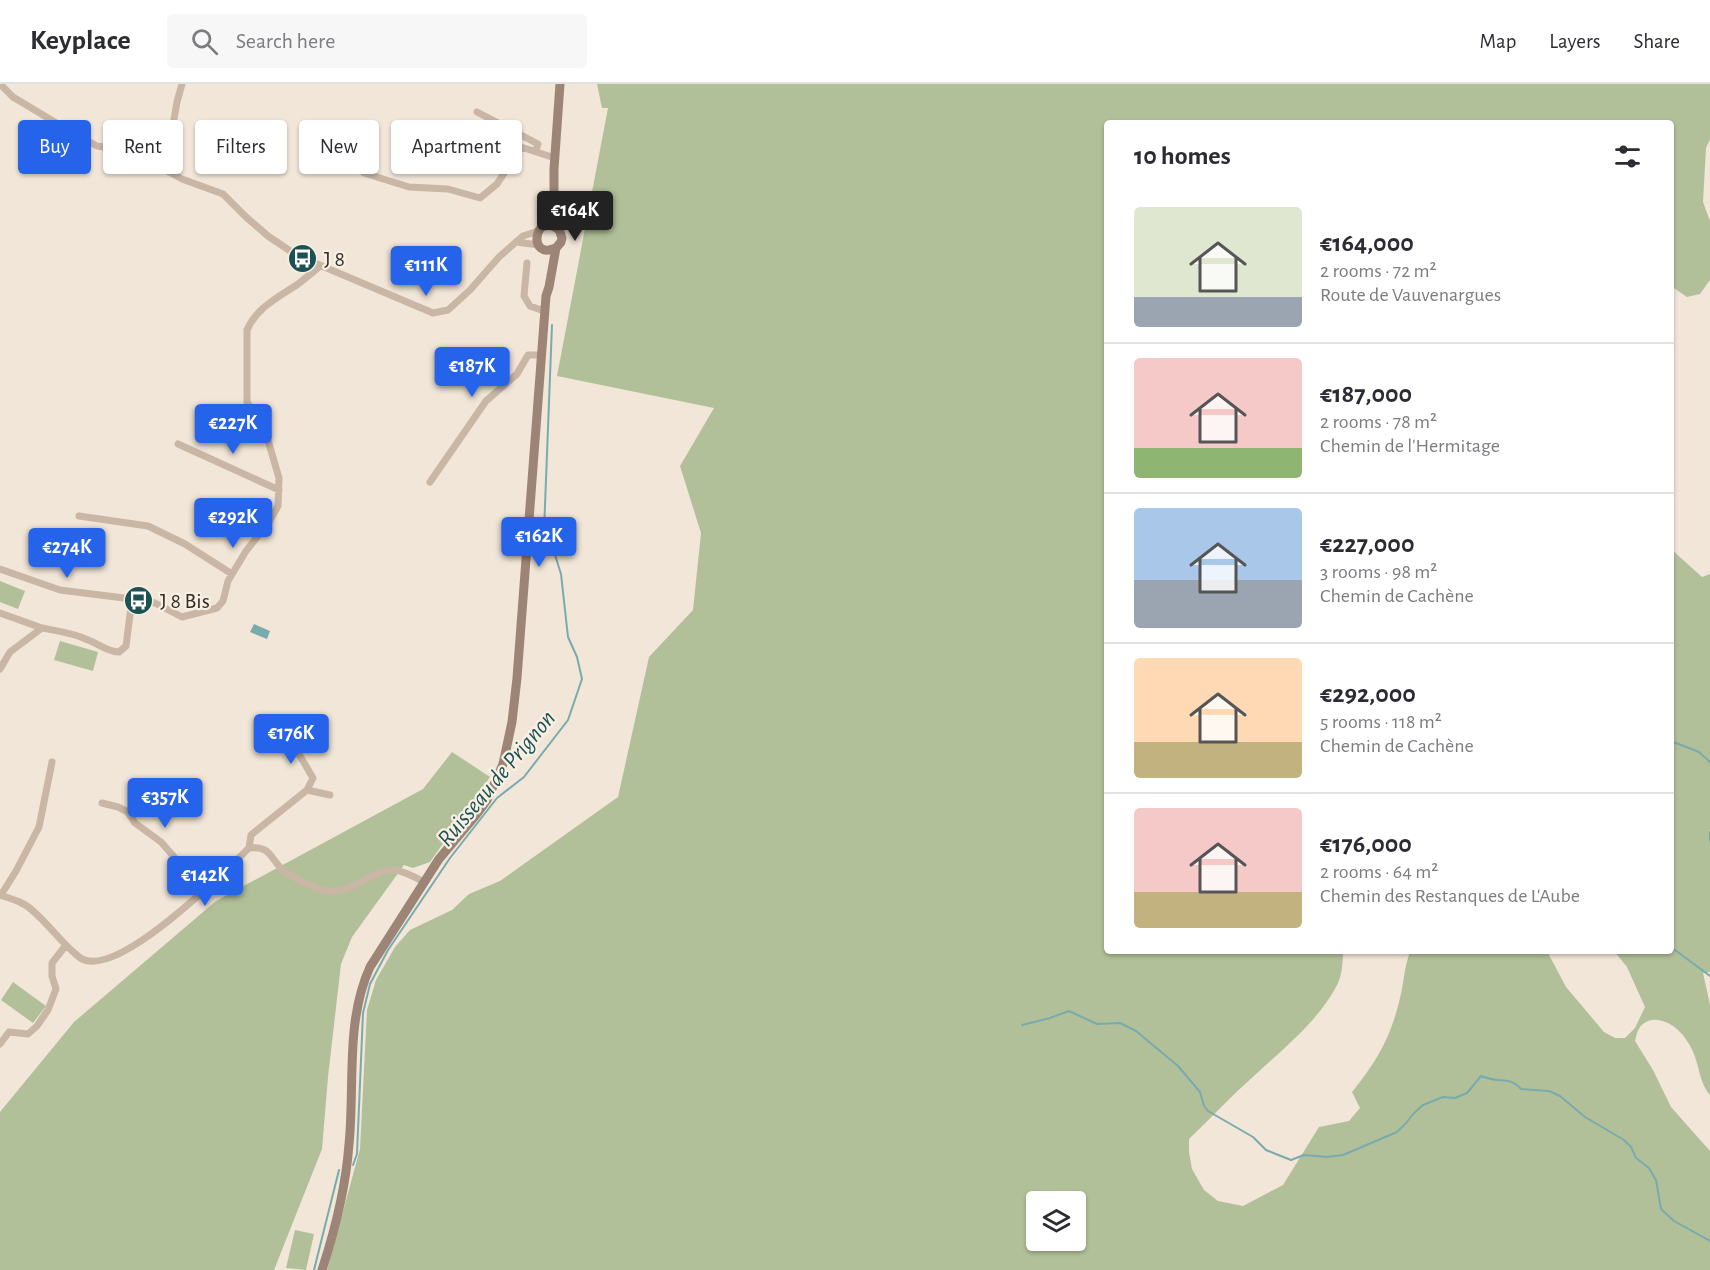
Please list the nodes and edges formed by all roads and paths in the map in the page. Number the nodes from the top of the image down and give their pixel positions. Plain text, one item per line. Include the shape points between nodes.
1 (0, 84) edge
2 (182, 84) edge
3 (560, 84) edge
4 (477, 112) dead end
5 (174, 120) edge
6 (103, 147) edge
7 (536, 150) junction
8 (555, 158) junction
9 (554, 169) junction
10 (174, 174) edge
11 (367, 174) edge
12 (541, 228) junction
13 (559, 230) junction
14 (516, 242) junction
15 (542, 247) junction
16 (556, 248) junction
17 (527, 263) dead end
18 (320, 266) junction
19 (546, 296) junction
20 (544, 311) junction
21 (541, 355) junction
22 (177, 444) dead end
23 (430, 482) dead end
24 (279, 490) junction
25 (79, 516) dead end
26 (0, 568) edge
27 (232, 574) junction
28 (132, 599) junction
29 (0, 613) edge
30 (42, 628) junction
31 (0, 669) edge
32 (290, 739) dead end
33 (52, 762) dead end
34 (307, 790) junction
35 (330, 795) dead end
36 (102, 803) dead end
37 (249, 848) junction
38 (424, 882) junction
39 (205, 892) junction
40 (0, 895) edge
41 (66, 945) junction
42 (0, 1044) edge
43 (321, 1270) edge

1 - 6 street via 13,98
2 - 5 street
3 - 8 main road
4 - 7 street via 538,144
7 - 8 street
7 - 11 street via 521,147 497,184 480,198 448,189 409,187
8 - 9 main road
9 - 12 main road
9 - 13 main road via 554,215
10 - 18 street via 224,194 267,236
12 - 13 main road via 553,225
12 - 14 street
12 - 15 main road via 536,238
13 - 16 main road via 561,242
14 - 15 street
14 - 18 street via 448,310 433,313
15 - 16 main road
15 - 19 main road
16 - 19 main road
17 - 20 street via 524,296 530,306
18 - 24 street via 265,306 247,330 247,402 265,430
19 - 20 main road
20 - 21 main road
21 - 23 street via 528,355 517,374 486,400
21 - 38 main road via 518,667 508,744 487,800
22 - 24 street
24 - 27 street via 278,506
25 - 27 street via 148,526
26 - 28 street via 60,590
27 - 28 street via 223,601 217,608 201,613 183,617 155,603
28 - 30 street via 126,646 119,652 107,651 68,632
29 - 30 street
30 - 31 street via 10,652
32 - 34 street via 313,778
33 - 40 street via 39,827
34 - 35 street
34 - 37 street via 251,835
36 - 39 street via 128,812
37 - 38 street via 266,850 300,882 326,891 345,890 383,871 396,870
37 - 39 street
38 - 43 main road via 370,967 360,993 352,1060 350,1144
39 - 41 street via 155,932 109,959 82,960
40 - 41 street via 32,910
41 - 42 street via 52,963 56,989 48,1010 28,1034 9,1032

